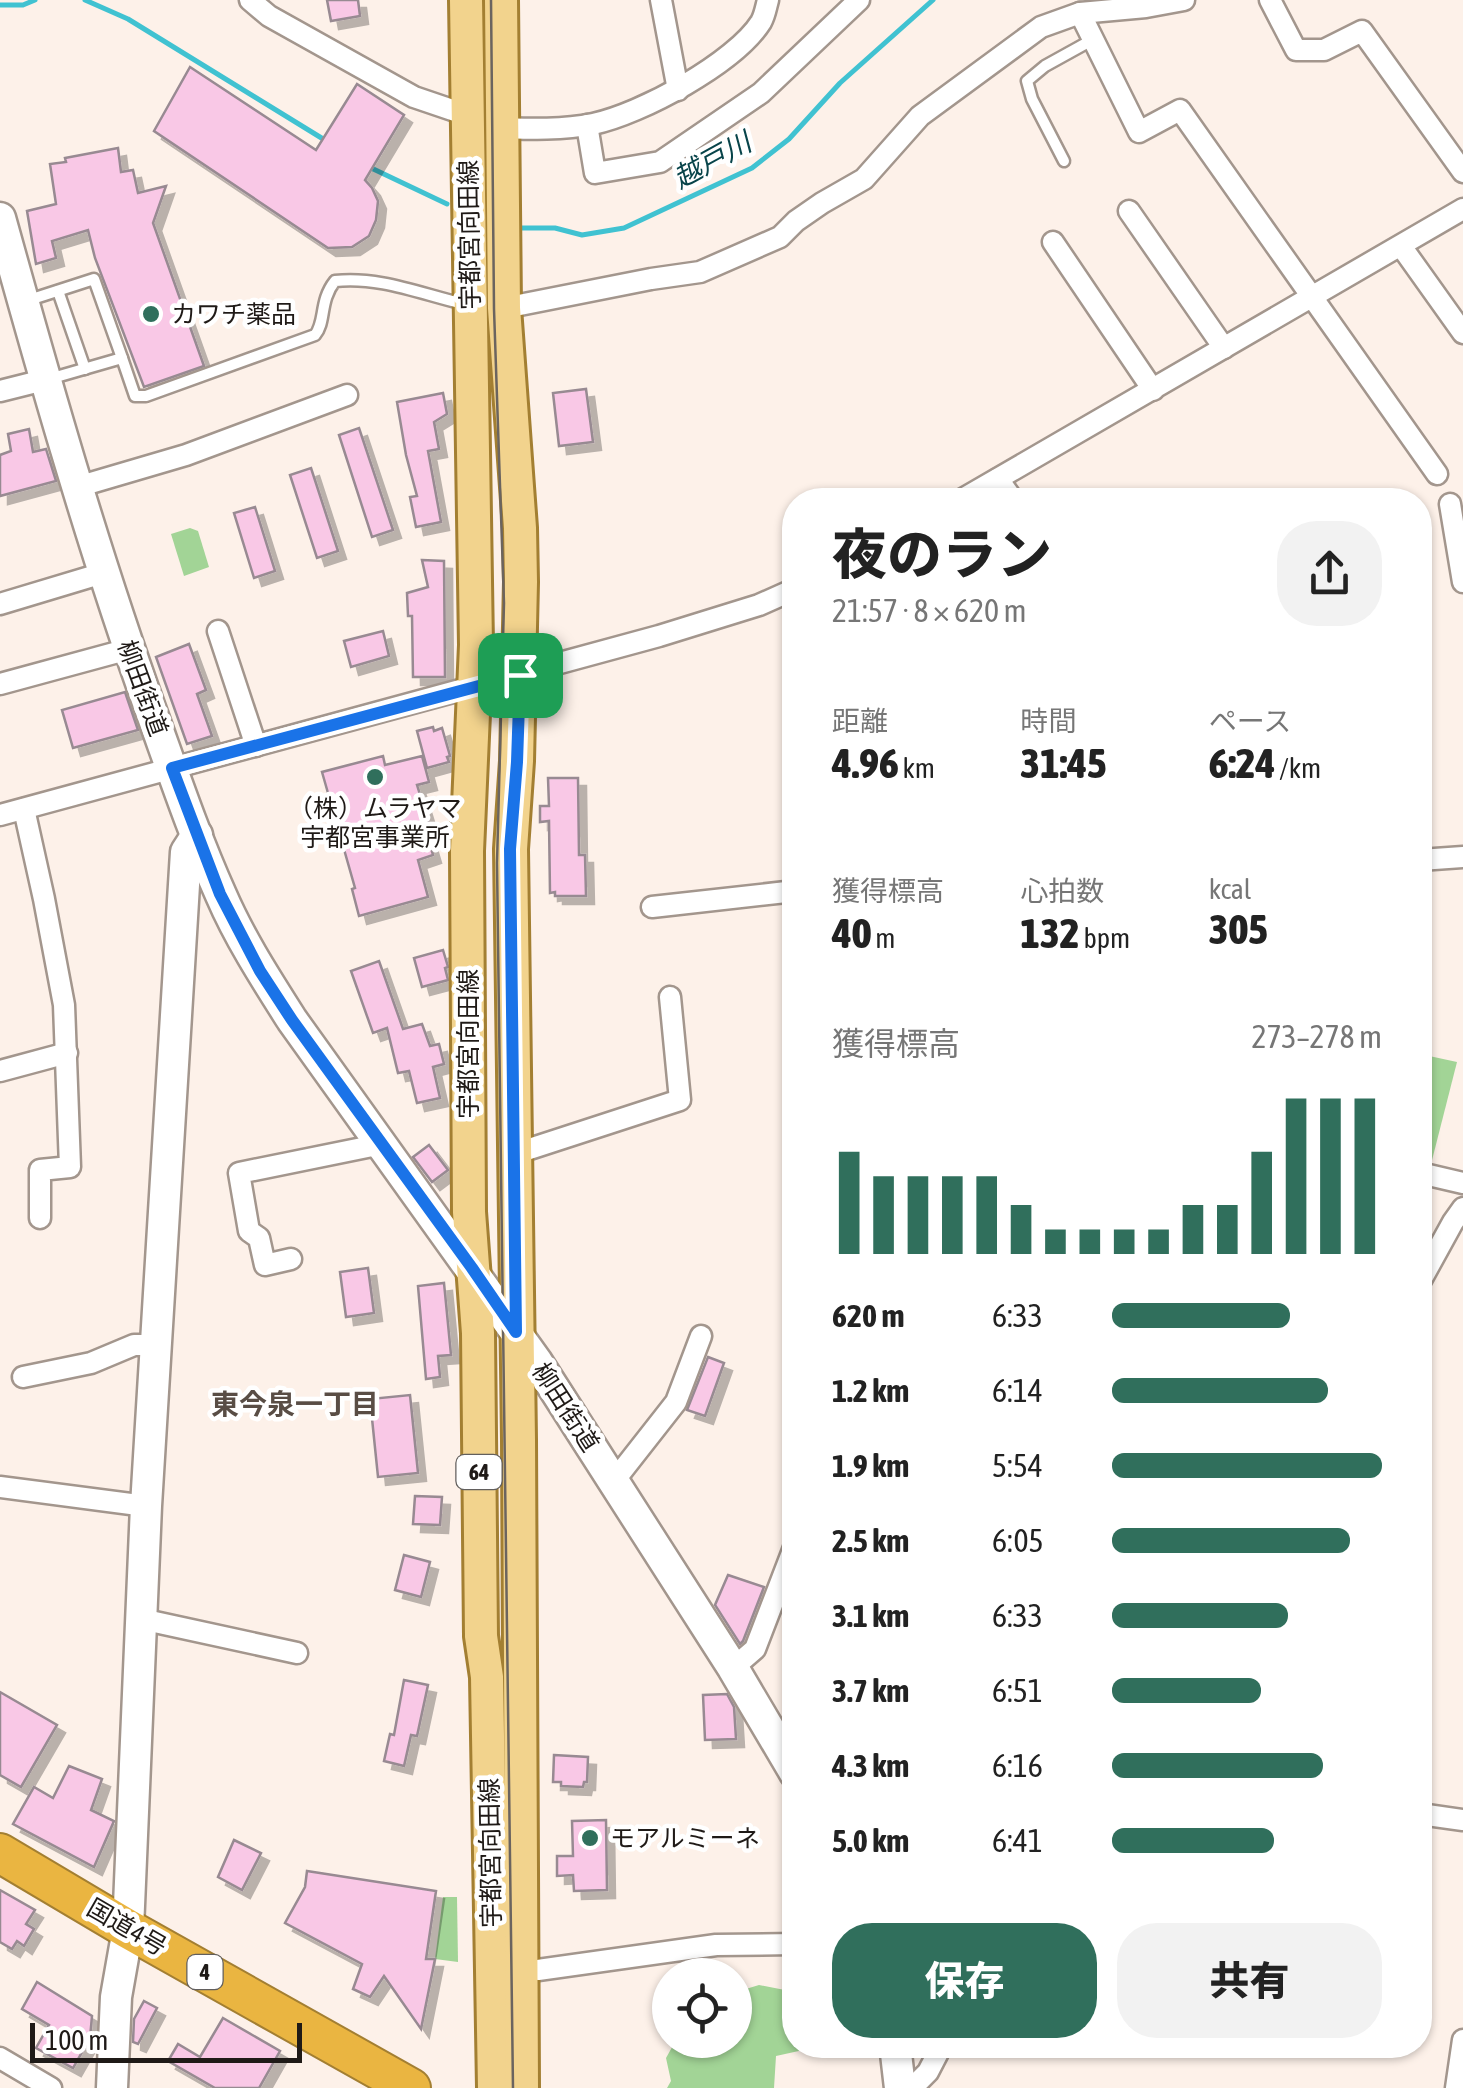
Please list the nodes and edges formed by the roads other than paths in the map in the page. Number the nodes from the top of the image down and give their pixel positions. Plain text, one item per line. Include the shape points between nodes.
1 (250, 0) edge
2 (466, 0) edge
3 (501, 0) edge
4 (661, 0) edge
5 (768, 0) edge
6 (859, 0) edge
7 (1184, 0) edge
8 (1270, 0) edge
9 (1080, 13) junction
10 (1093, 40) junction
11 (678, 90) junction
12 (467, 115) junction
13 (587, 125) junction
14 (501, 128) junction
15 (1064, 162) dead end
16 (1463, 172) edge
17 (1129, 210) dead end
18 (1463, 210) edge
19 (0, 218) edge
20 (1053, 242) dead end
21 (1401, 246) junction
22 (58, 291) junction
23 (1313, 296) junction
24 (23, 302) junction
25 (470, 305) junction
26 (504, 308) junction
27 (1463, 333) edge
28 (1224, 348) junction
29 (122, 358) junction
30 (84, 369) junction
31 (44, 380) junction
32 (1152, 390) junction
33 (0, 391) edge
34 (346, 395) dead end
35 (1437, 474) dead end
36 (998, 479) junction
37 (77, 487) junction
38 (983, 488) edge
39 (1004, 488) edge
40 (1450, 504) dead end
41 (103, 573) junction
42 (1463, 582) edge
43 (782, 595) edge
44 (0, 604) edge
45 (218, 631) dead end
46 (129, 649) junction
47 (520, 675) junction
48 (0, 684) edge
49 (476, 688) junction
50 (256, 746) junction
51 (172, 768) junction
52 (24, 809) junction
53 (0, 816) edge
54 (197, 835) junction
55 (1463, 857) edge
56 (1432, 859) edge
57 (782, 892) edge
58 (652, 906) dead end
59 (670, 998) dead end
60 (67, 1053) junction
61 (0, 1071) edge
62 (382, 1144) junction
63 (514, 1154) junction
64 (1432, 1176) edge
65 (1463, 1183) edge
66 (1463, 1208) edge
67 (40, 1218) dead end
68 (1432, 1257) edge
69 (291, 1259) dead end
70 (472, 1268) junction
71 (516, 1332) junction
72 (701, 1336) dead end
73 (156, 1345) junction
74 (23, 1377) dead end
75 (614, 1481) junction
76 (0, 1488) edge
77 (146, 1506) junction
78 (782, 1579) edge
79 (141, 1619) junction
80 (297, 1653) dead end
81 (732, 1668) junction
82 (486, 1676) junction
83 (782, 1739) edge
84 (1432, 1816) edge
85 (1463, 1820) edge
86 (0, 1853) edge
87 (128, 1929) junction
88 (782, 1944) edge
89 (517, 1967) junction
90 (1463, 2040) edge
91 (0, 2058) edge
92 (897, 2058) edge
93 (935, 2058) edge
94 (51, 2088) edge
95 (112, 2088) edge
96 (411, 2088) edge
97 (474, 2088) edge
98 (494, 2088) edge
99 (522, 2088) edge
100 (540, 2088) edge
101 (900, 2088) edge
102 (912, 2088) edge
103 (1456, 2088) edge

1 - 12 street via 414,97
2 - 12 main road, 宇都宮向田線 / 64
3 - 14 main road, 宇都宮向田線 / 64
4 - 11 street
5 - 11 street via 763,20 740,47
6 - 13 street via 761,93 660,162 595,173
7 - 9 street
8 - 16 street via 1296,50 1324,50 1362,31
9 - 10 street
9 - 26 street via 1041,27 920,116 864,179 780,237 686,276
10 - 15 lane via 1027,81
10 - 23 street via 1139,132 1180,110
11 - 13 street
12 - 25 main road, 宇都宮向田線 / 64
13 - 14 street
14 - 26 main road, 宇都宮向田線 / 64
17 - 28 street
18 - 21 street
19 - 24 street, 柳田街道
20 - 32 street
21 - 23 street
21 - 27 street
22 - 24 lane
22 - 29 lane via 94,279
22 - 30 lane
23 - 28 street
23 - 35 street
24 - 31 street, 柳田街道
25 - 29 lane via 380,283 334,281 318,332 258,355 140,397
25 - 49 main road, 宇都宮向田線 / 64
26 - 47 main road, 宇都宮向田線 / 64 via 520,528
28 - 32 street
29 - 30 lane
30 - 31 lane
31 - 33 street
31 - 37 street, 柳田街道
32 - 36 street
34 - 37 street
36 - 38 street
36 - 39 street
37 - 41 street, 柳田街道
40 - 42 street
41 - 44 street
41 - 46 street, 柳田街道
43 - 47 street
45 - 50 street
46 - 48 street
46 - 51 street, 柳田街道
47 - 49 street
47 - 63 main road, 宇都宮向田線 / 64 via 510,849
49 - 50 street
49 - 70 main road, 宇都宮向田線 / 64 via 467,851
50 - 51 street
51 - 52 street
51 - 54 street, 柳田街道
52 - 53 street
52 - 60 street via 64,1005
54 - 62 street, 柳田街道 via 260,971
54 - 73 street via 186,852
55 - 56 street
57 - 58 street
59 - 63 street via 680,1100
60 - 61 street
60 - 67 street via 70,1167 40,1170
62 - 69 street via 239,1173 249,1231 259,1238 265,1265
62 - 70 street, 柳田街道
63 - 71 main road, 宇都宮向田線 / 64
64 - 65 street
66 - 68 street
70 - 71 street, 柳田街道
70 - 82 main road, 宇都宮向田線 / 64
71 - 75 street, 柳田街道
71 - 89 main road, 宇都宮向田線 / 64
72 - 75 street via 676,1402
73 - 74 street via 134,1345 92,1364
73 - 77 street
75 - 81 street, 柳田街道
76 - 77 street
77 - 79 street
78 - 81 street via 755,1649
79 - 80 street
79 - 87 street
81 - 83 street, 柳田街道
82 - 89 main road, 宇都宮向田線 / 64
82 - 97 main road via 471,1698 470,1716
84 - 85 street
86 - 87 highway, 国道4号 / 4
87 - 95 street via 116,1996
87 - 96 highway, 国道4号 / 4
88 - 89 street
89 - 98 main road, 宇都宮向田線 / 64
89 - 99 main road, 宇都宮向田線 / 64
89 - 100 main road
90 - 103 street
91 - 94 street
92 - 101 street
93 - 102 street

